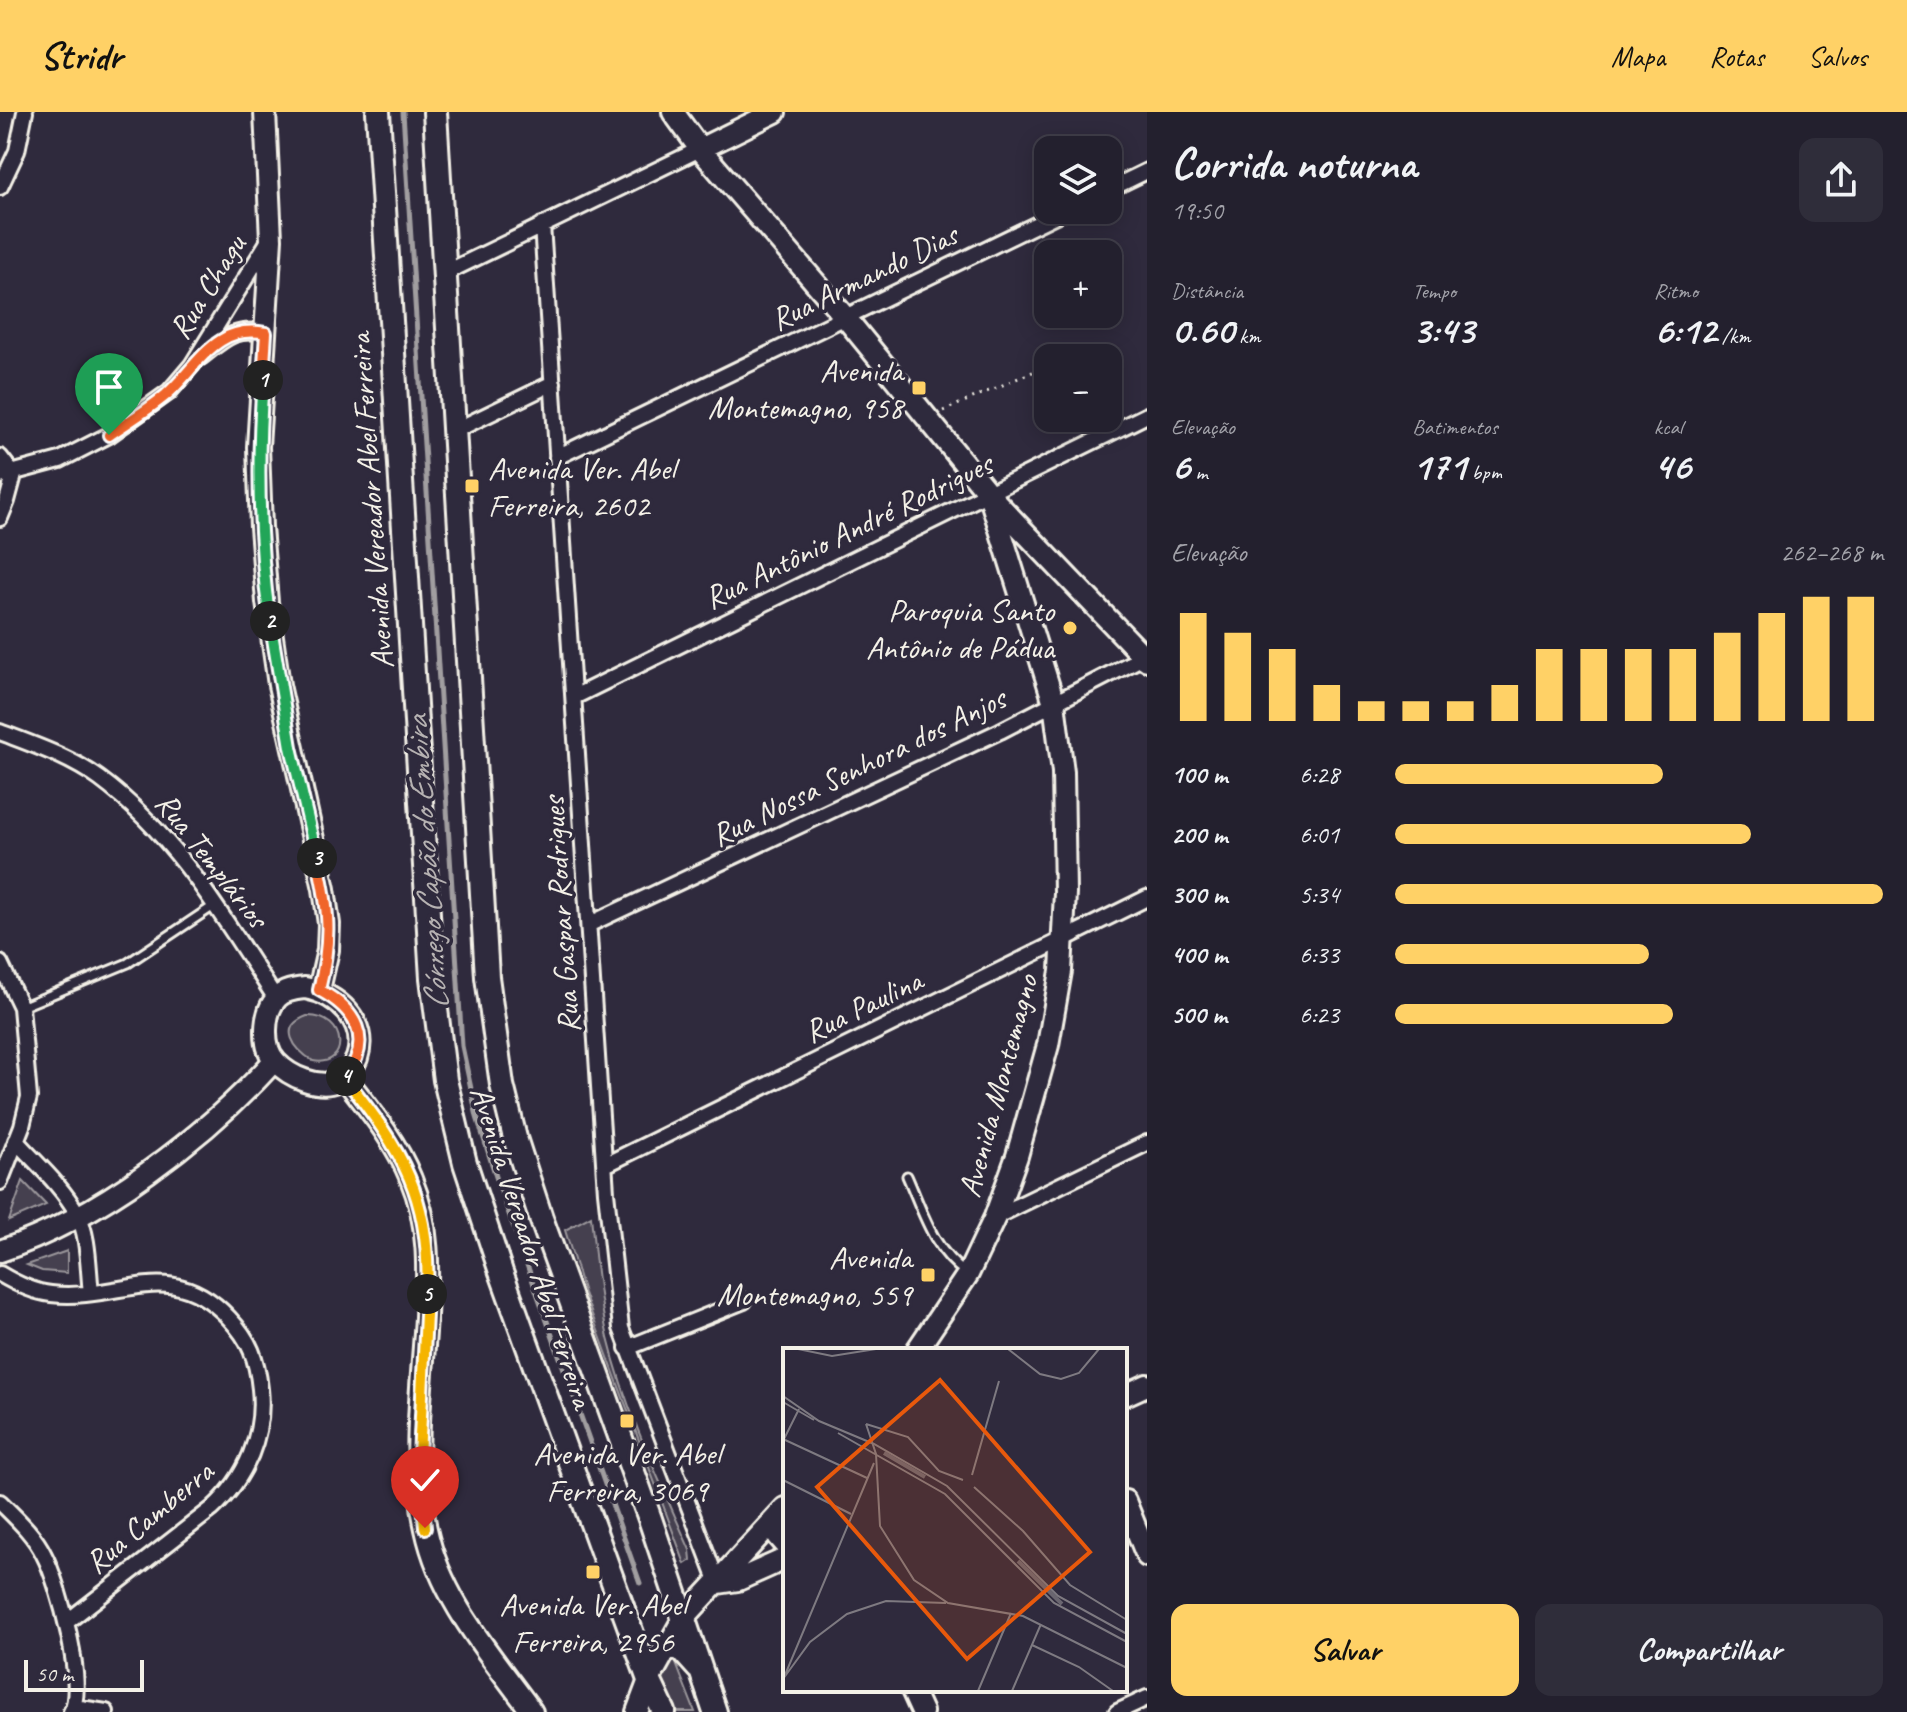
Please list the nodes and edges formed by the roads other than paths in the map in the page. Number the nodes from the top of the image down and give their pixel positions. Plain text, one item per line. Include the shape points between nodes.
1 (25, 112) edge
2 (265, 112) edge
3 (378, 112) edge
4 (435, 112) edge
5 (673, 112) edge
6 (775, 112) edge
7 (700, 149) junction
8 (1147, 171) edge
9 (1122, 183) edge
10 (0, 187) edge
11 (1037, 224) edge
12 (542, 225) junction
13 (271, 239) junction
14 (445, 273) junction
15 (845, 317) junction
16 (266, 333) junction
17 (192, 365) junction
18 (553, 383) junction
19 (1147, 415) edge
20 (454, 431) junction
21 (0, 457) edge
22 (557, 457) junction
23 (7, 476) edge
24 (989, 494) junction
25 (0, 518) edge
26 (1039, 547) junction
27 (1018, 583) junction
28 (1146, 657) edge
29 (574, 697) junction
30 (1054, 703) junction
31 (0, 732) edge
32 (1147, 898) edge
33 (215, 905) junction
34 (590, 924) junction
35 (1064, 939) junction
36 (0, 963) edge
37 (319, 990) junction
38 (276, 999) junction
39 (21, 1007) junction
40 (274, 1061) junction
41 (345, 1078) junction
42 (16, 1141) junction
43 (1147, 1143) edge
44 (605, 1165) junction
45 (907, 1176) dead end
46 (0, 1182) edge
47 (78, 1215) junction
48 (995, 1217) junction
49 (0, 1251) edge
50 (0, 1274) edge
51 (968, 1274) junction
52 (91, 1293) junction
53 (744, 1301) dead end
54 (627, 1348) junction
55 (918, 1348) edge
56 (1147, 1385) edge
57 (1127, 1394) edge
58 (0, 1502) edge
59 (1127, 1506) edge
60 (780, 1514) edge
61 (783, 1542) edge
62 (749, 1549) junction
63 (1147, 1556) edge
64 (783, 1560) edge
65 (763, 1569) junction
66 (718, 1583) junction
67 (683, 1619) junction
68 (68, 1621) junction
69 (667, 1648) junction
70 (699, 1668) junction
71 (649, 1680) junction
72 (913, 1692) edge
73 (1147, 1698) edge
74 (72, 1709) edge
75 (106, 1712) edge
76 (532, 1712) edge
77 (637, 1712) edge
78 (664, 1712) edge
79 (715, 1712) edge
80 (922, 1712) edge
81 (1117, 1712) edge

1 - 10 street via 17,151
2 - 13 street
3 - 71 main road, Avenida Vereador Abel Ferreira via 432,978 445,1080 465,1163 501,1272
4 - 14 main road, Avenida Vereador Abel Ferreira
5 - 7 street, Avenida Montemagno
6 - 7 street
7 - 12 street
7 - 15 street, Avenida Montemagno
8 - 9 street
11 - 15 street, Rua Armando Dias
12 - 14 street
12 - 18 street, Rua Gaspar Rodrigues
13 - 16 street
13 - 17 street, Rua Chagu
14 - 20 main road, Avenida Vereador Abel Ferreira
15 - 22 street, Rua Armando Dias
15 - 24 street, Avenida Montemagno
16 - 17 street, Rua Chagu via 234,333
16 - 37 street via 258,447 265,572 279,685 329,924
17 - 23 street, Rua Chagu via 169,392 109,435 60,460
18 - 20 street
18 - 22 street, Rua Gaspar Rodrigues
19 - 24 street, Rua Antônio André Rodrigues
20 - 67 main road, Avenida Vereador Abel Ferreira via 487,977 502,1085 541,1218
21 - 23 street
22 - 29 street, Rua Gaspar Rodrigues
23 - 25 street via 7,501
24 - 26 street
24 - 27 street, Avenida Montemagno
24 - 29 street, Rua Antônio André Rodrigues
26 - 27 street
26 - 28 street
27 - 30 street, Avenida Montemagno
28 - 30 street, Rua Nossa Senhora dos Anjos
29 - 34 street, Rua Gaspar Rodrigues
30 - 34 street, Rua Nossa Senhora dos Anjos
30 - 35 street, Avenida Montemagno via 1063,772
31 - 33 street, Rua Templários via 49,750 98,777 144,815
32 - 35 street, Rua Paulina
33 - 38 street, Rua Templários
33 - 39 lane via 128,963
34 - 44 street, Rua Gaspar Rodrigues
35 - 44 street, Rua Paulina
35 - 48 street, Avenida Montemagno via 1048,1045
36 - 39 street
37 - 38 street via 294,990
37 - 41 street via 336,999 356,1025 359,1051
38 - 40 street via 267,1031
39 - 42 street via 29,1097
40 - 41 street via 320,1084
40 - 47 street via 241,1097 180,1146
41 - 76 street via 394,1143 412,1180 427,1237 419,1457 425,1528 435,1564 465,1621
42 - 46 street
42 - 47 street
43 - 48 street
44 - 54 street, Rua Gaspar Rodrigues via 616,1301
45 - 51 lane via 939,1247
47 - 49 street
47 - 52 street
48 - 51 street, Avenida Montemagno
50 - 52 street, Rua Camberra via 40,1292
51 - 55 street, Avenida Montemagno
52 - 68 street, Rua Camberra via 158,1283 197,1292 216,1304 257,1360 262,1405 245,1469 231,1491
53 - 54 street
54 - 66 street, Rua Gaspar Rodrigues
56 - 57 street
58 - 68 street via 44,1554
59 - 63 street
60 - 61 street via 778,1536
60 - 62 street
62 - 65 street
62 - 66 street
64 - 65 street
65 - 66 street
66 - 67 street
67 - 69 street
67 - 70 main road, Avenida Vereador Abel Ferreira
68 - 74 street
69 - 70 main road via 680,1648
69 - 71 street
70 - 79 main road, Avenida Vereador Abel Ferreira
71 - 77 street
71 - 78 main road, Avenida Vereador Abel Ferreira
72 - 80 street
73 - 81 street
74 - 75 street

